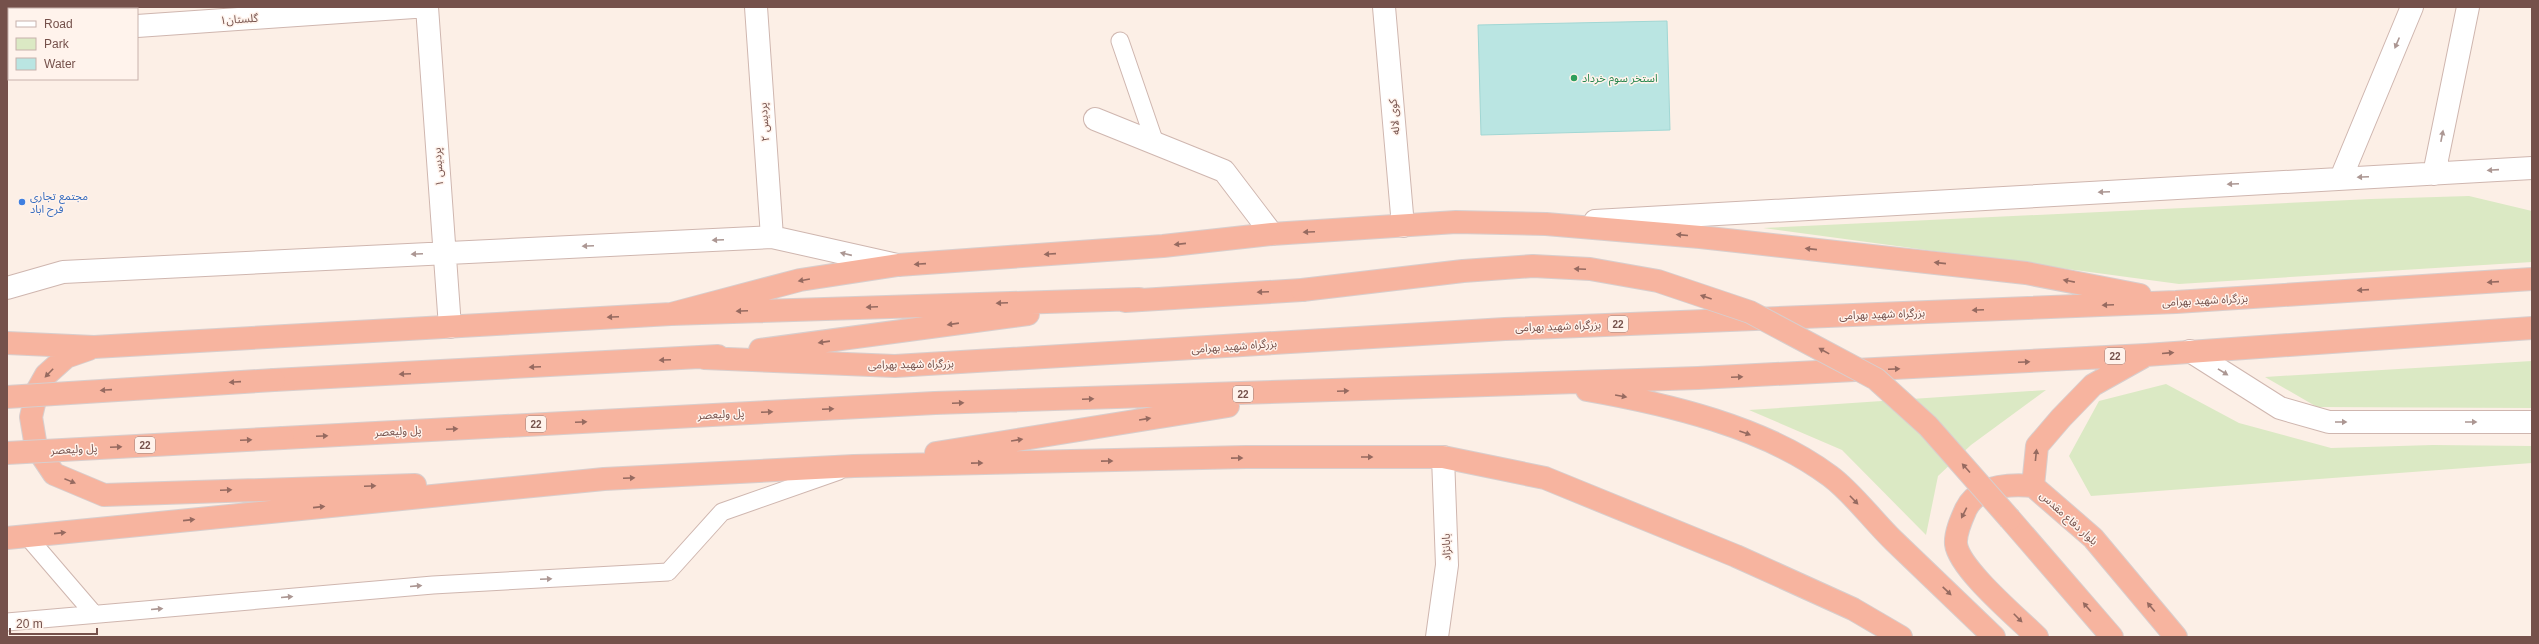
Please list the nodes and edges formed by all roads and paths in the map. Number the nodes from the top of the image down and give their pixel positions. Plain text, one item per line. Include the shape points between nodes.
1 (414, 7) edge
2 (427, 7) edge
3 (756, 7) edge
4 (1384, 7) edge
5 (2412, 7) edge
6 (2468, 7) edge
7 (138, 26) edge
8 (1120, 41) dead end
9 (1095, 119) dead end
10 (1155, 143) junction
11 (2532, 168) edge
12 (2434, 174) junction
13 (2341, 178) junction
14 (1546, 224) junction
15 (1403, 226) junction
16 (1272, 234) junction
17 (772, 237) junction
18 (444, 253) junction
19 (898, 266) junction
20 (2532, 279) edge
21 (7, 288) edge
22 (1139, 299) junction
23 (2176, 302) junction
24 (671, 314) junction
25 (450, 327) junction
26 (2532, 328) edge
27 (7, 343) edge
28 (94, 347) junction
29 (2190, 351) junction
30 (2146, 355) junction
31 (704, 358) junction
32 (1541, 382) junction
33 (1315, 392) junction
34 (7, 396) edge
35 (2532, 422) edge
36 (7, 453) edge
37 (1443, 456) junction
38 (854, 466) junction
39 (604, 479) junction
40 (2034, 486) junction
41 (17, 537) edge
42 (94, 614) junction
43 (7, 622) edge
44 (1437, 637) edge
45 (1901, 637) edge
46 (1994, 637) edge
47 (2037, 637) edge
48 (2112, 637) edge
49 (2176, 637) edge

1 - 7 street, گلستان۱
2 - 18 street, پردیس ۱
3 - 17 street, پردیس ۲
4 - 15 street, کوی لاله
5 -> 13 street
12 -> 6 street
8 - 10 lane
9 - 10 street
10 - 16 street via 1224,171
11 -> 12 street
12 -> 13 street
13 -> 14 street
14 - 15 highway via 1456,222
23 -> 14 highway via 2026,273 1700,237
15 -> 16 highway
16 -> 19 highway via 1163,246
17 -> 18 street
19 -> 17 street
18 -> 21 street via 63,272
18 - 25 street, پردیس ۱
19 -> 24 highway via 800,280
20 -> 23 highway, بزرگراه شهید بهرامی / 22
22 -> 24 highway
22 -> 31 highway
48 -> 22 highway, bridge via 1928,426 1876,379 1750,312 1658,281 1590,269 1533,266 1463,271 1302,290
23 -> 31 highway, بزرگراه شهید بهرامی / 22 via 1505,328 895,366
24 -> 25 highway
25 - 28 highway
26 - 29 highway, 22
27 - 28 highway
28 -> 39 highway via 66,357 46,375 37,391 31,417 36,447 54,474 104,495
30 -> 29 highway, 22
29 -> 35 street via 2280,408 2330,422
32 -> 30 highway, 22 via 1698,378
40 -> 30 highway, بلوار دفاع مقدس via 2037,446 2093,385
31 -> 34 highway, 22, bridge
33 -> 32 highway, 22
32 -> 46 highway via 1654,402 1777,444 1831,476
36 -> 33 highway, پل ولیعصر / 22, bridge via 936,403
38 -> 33 highway
38 -> 37 highway
37 - 44 street, بابانژاد via 1447,565
37 - 45 highway via 1545,478 1736,556 1853,609
39 -> 38 highway
42 -> 38 lane via 433,584 668,572 722,512
41 -> 39 highway
40 -> 47 highway via 2010,484 1984,491 1970,502 1961,520 1956,544 1967,568
49 -> 40 highway, بلوار دفاع مقدس via 2093,538
41 - 42 lane
42 - 43 lane

